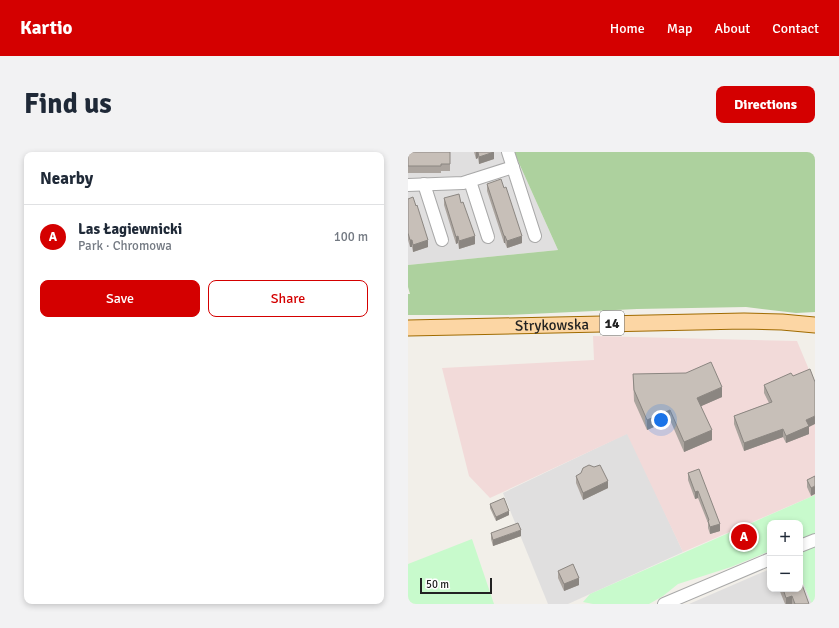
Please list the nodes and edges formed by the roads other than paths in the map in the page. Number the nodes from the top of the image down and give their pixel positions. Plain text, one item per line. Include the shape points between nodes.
1 (508, 152) edge
2 (513, 167) junction
3 (470, 181) junction
4 (424, 184) junction
5 (408, 185) edge
6 (535, 236) dead end
7 (488, 237) dead end
8 (442, 240) dead end
9 (815, 326) edge
10 (408, 328) edge
11 (815, 540) edge
12 (803, 545) edge
13 (767, 560) edge
14 (664, 604) edge

1 - 2 street
2 - 3 street
2 - 6 street
3 - 4 street via 458,184
3 - 7 street
4 - 5 street
4 - 8 street
9 - 10 main road, Strykowska / 14 via 744,320
11 - 12 street
13 - 14 street

